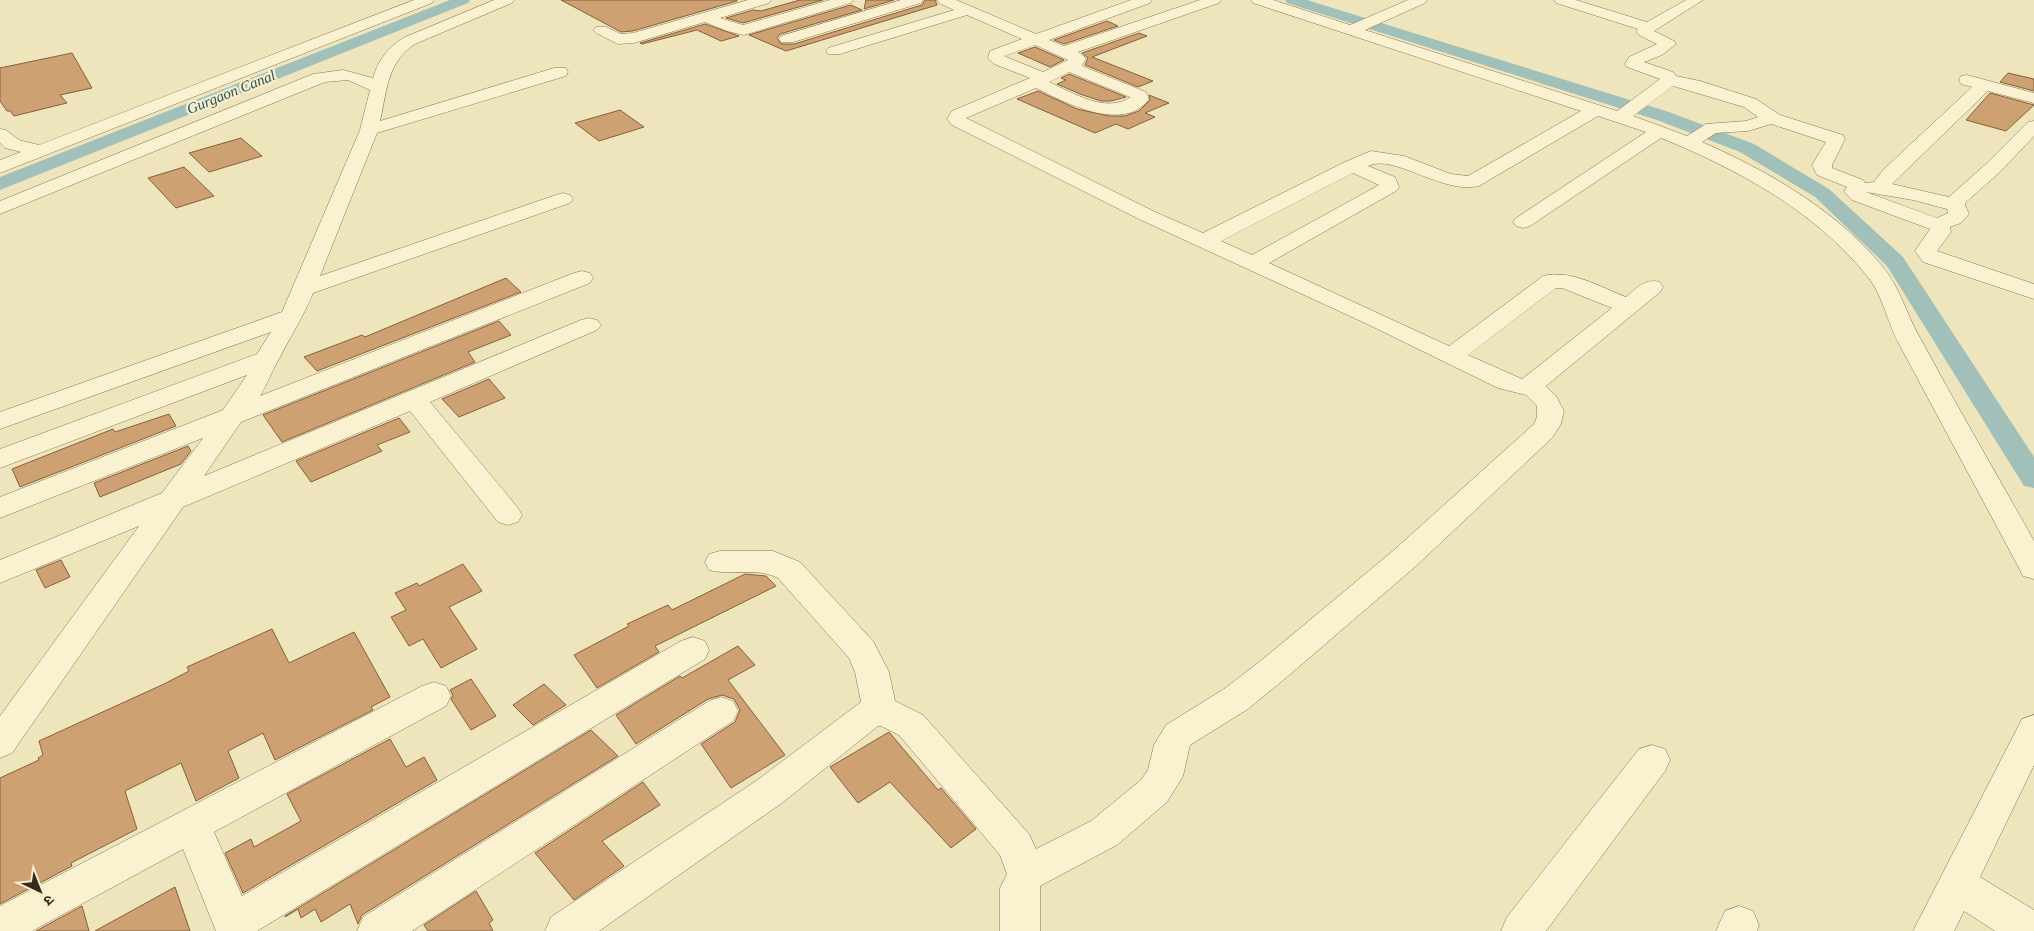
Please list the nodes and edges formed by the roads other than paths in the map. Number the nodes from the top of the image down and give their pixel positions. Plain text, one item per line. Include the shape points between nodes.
1 (427, 0) edge
2 (507, 0) edge
3 (764, 0) edge
4 (846, 0) edge
5 (916, 0) edge
6 (944, 0) edge
7 (1145, 0) edge
8 (1214, 0) edge
9 (1258, 0) edge
10 (1420, 0) edge
11 (1561, 0) edge
12 (1696, 0) edge
13 (968, 10) junction
14 (706, 17) junction
15 (1647, 27) junction
16 (601, 30) dead end
17 (1351, 30) junction
18 (1036, 38) junction
19 (787, 40) dead end
20 (834, 50) dead end
21 (1066, 58) junction
22 (560, 72) dead end
23 (1040, 80) junction
24 (1670, 80) junction
25 (379, 87) junction
26 (2034, 98) edge
27 (1597, 109) junction
28 (1629, 110) junction
29 (1773, 118) junction
30 (2034, 126) edge
31 (369, 130) junction
32 (1660, 131) junction
33 (0, 134) edge
34 (1698, 137) junction
35 (38, 152) junction
36 (1352, 166) junction
37 (0, 167) edge
38 (1856, 184) junction
39 (1879, 188) junction
40 (563, 199) dead end
41 (1955, 205) junction
42 (0, 208) edge
43 (1523, 222) dead end
44 (1937, 224) junction
45 (1204, 241) junction
46 (1254, 263) junction
47 (582, 278) dead end
48 (1652, 287) dead end
49 (303, 289) junction
50 (2034, 292) edge
51 (1628, 306) junction
52 (292, 316) junction
53 (589, 325) dead end
54 (1451, 356) junction
55 (266, 359) junction
56 (1530, 386) junction
57 (415, 400) junction
58 (234, 414) junction
59 (0, 421) edge
60 (0, 459) edge
61 (175, 498) junction
62 (0, 508) edge
63 (508, 515) dead end
64 (720, 562) dead end
65 (2034, 568) edge
66 (0, 572) edge
67 (693, 650) dead end
68 (434, 696) dead end
69 (721, 711) dead end
70 (880, 711) junction
71 (2034, 729) edge
72 (0, 743) edge
73 (1652, 760) dead end
74 (192, 826) junction
75 (1026, 874) junction
76 (1956, 884) junction
77 (235, 927) edge
78 (0, 928) edge
79 (377, 931) edge
80 (565, 931) edge
81 (1020, 931) edge
82 (1521, 931) edge
83 (1934, 931) edge
84 (2031, 931) edge

1 - 35 street
2 - 25 street via 398,48 385,65
3 - 14 street
4 - 14 street via 744,30
5 - 19 street
6 - 13 street
7 - 18 street
8 - 21 street
9 - 17 street
10 - 17 street
11 - 15 street
12 - 15 street
13 - 18 street
13 - 20 street
14 - 16 street via 628,39 618,39
15 - 24 street via 1644,32 1668,44 1633,64
17 - 27 street
18 - 21 street
18 - 23 street via 996,54 996,58
21 - 23 street
21 - 23 street via 1136,93 1140,99 1118,110 1102,110
22 - 31 street
23 - 45 street via 961,113 956,119
24 - 28 street
24 - 29 street via 1750,103
25 - 31 street
25 - 42 street via 348,74 319,78
26 - 39 street via 1976,82
27 - 28 street
27 - 36 street via 1472,182 1453,181 1380,157 1371,157
28 - 32 street
29 - 34 street via 1748,126 1719,127
29 - 38 street via 1836,139 1822,168
30 - 41 street
31 - 49 street
32 - 34 street
32 - 43 street
33 - 35 street via 12,144
34 - 65 street via 1813,212 1874,269 1886,287 1903,329
35 - 37 street
36 - 45 street
36 - 46 street via 1388,181 1389,187
38 - 39 street
38 - 44 street via 1854,192 1859,196
39 - 41 street
40 - 49 street
41 - 44 street via 1957,216
44 - 50 street via 1940,232 1926,251 1931,258
45 - 46 street
46 - 54 street
47 - 58 street
48 - 51 street
49 - 52 street
51 - 54 street via 1565,281 1551,281
51 - 56 street
52 - 55 street
52 - 59 street
53 - 57 street
54 - 56 street via 1507,383 1523,388
55 - 58 street via 256,382
55 - 60 street
56 - 75 street via 1544,396 1553,413 1543,432 1405,558 1269,673 1236,699 1178,735 1161,783 1104,833
57 - 61 street
57 - 63 street
58 - 61 street
58 - 62 street
61 - 66 street
61 - 72 street
64 - 70 street via 773,562 789,570 860,650 872,672
67 - 77 street
68 - 74 street
69 - 79 street
70 - 75 street via 891,712 911,724 1016,846
70 - 80 street via 870,713 769,792
71 - 76 street
73 - 82 street
74 - 77 street
74 - 78 street
75 - 81 street via 1020,888
76 - 83 street
76 - 84 street

